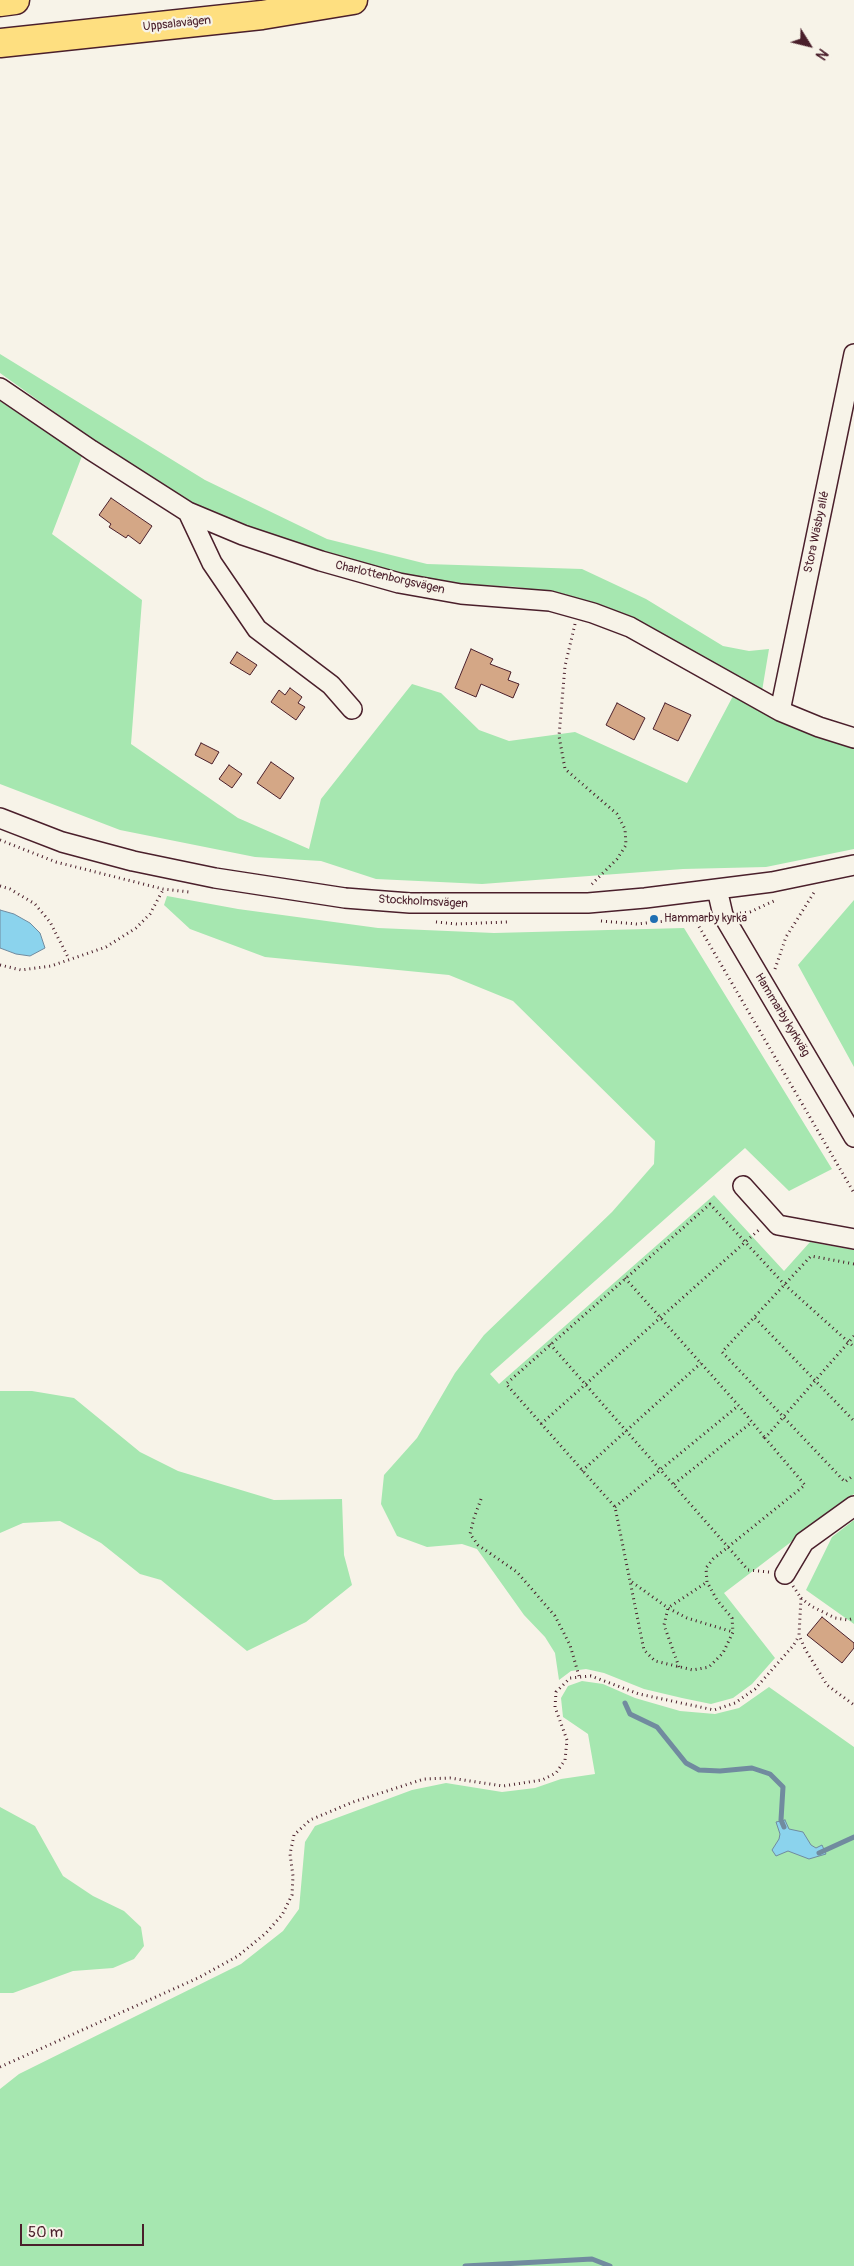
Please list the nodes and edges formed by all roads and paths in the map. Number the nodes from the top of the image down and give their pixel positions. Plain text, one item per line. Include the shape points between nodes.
1 (15, 0) edge
2 (353, 0) edge
3 (0, 2) edge
4 (0, 43) edge
5 (854, 354) edge
6 (0, 388) edge
7 (188, 512) junction
8 (578, 608) junction
9 (352, 709) dead end
10 (780, 711) junction
11 (854, 738) edge
12 (0, 818) edge
13 (854, 864) edge
14 (170, 868) junction
15 (0, 886) edge
16 (588, 888) dead end
17 (717, 889) junction
18 (815, 890) dead end
19 (694, 918) dead end
20 (69, 959) junction
21 (0, 965) edge
22 (768, 992) junction
23 (854, 1137) edge
24 (743, 1186) dead end
25 (854, 1193) edge
26 (772, 1218) junction
27 (854, 1239) edge
28 (745, 1242) junction
29 (854, 1264) edge
30 (626, 1278) junction
31 (784, 1284) junction
32 (661, 1318) junction
33 (755, 1318) junction
34 (854, 1336) edge
35 (849, 1342) junction
36 (550, 1344) junction
37 (854, 1347) edge
38 (701, 1363) junction
39 (815, 1380) junction
40 (586, 1385) junction
41 (739, 1406) junction
42 (783, 1418) junction
43 (854, 1421) edge
44 (752, 1422) junction
45 (541, 1424) junction
46 (626, 1431) junction
47 (765, 1438) junction
48 (660, 1469) junction
49 (582, 1471) junction
50 (854, 1475) edge
51 (674, 1484) junction
52 (481, 1499) dead end
53 (854, 1506) edge
54 (615, 1507) junction
55 (728, 1547) junction
56 (785, 1574) junction
57 (632, 1582) junction
58 (707, 1582) junction
59 (801, 1598) junction
60 (668, 1608) junction
61 (854, 1618) edge
62 (732, 1632) junction
63 (799, 1635) junction
64 (680, 1668) junction
65 (579, 1676) junction
66 (854, 1705) edge
67 (0, 2067) edge

1 - 3 highway
2 - 4 highway, Uppsalavägen via 262,15
5 - 10 street, Stora Wäsby allé
6 - 7 street, Charlottenborgsvägen
7 - 8 street, Charlottenborgsvägen via 243,535 399,583 461,594 550,601
7 - 9 street via 212,563 257,629 332,685
8 - 10 street, Charlottenborgsvägen via 630,626
8 - 16 path via 565,666 559,736 565,769 617,814 625,829 626,845 617,859
10 - 11 street, Charlottenborgsvägen
12 - 14 street, Stockholmsvägen via 62,842
13 - 17 street, Stockholmsvägen via 772,882
14 - 17 street, Stockholmsvägen via 345,898 410,903 588,903
14 - 20 path via 164,889 150,914 136,928 106,947
15 - 20 path via 35,904 50,922
17 - 22 street, Hammarby kyrkväg via 723,915
18 - 22 path via 786,937
19 - 25 path
20 - 21 path via 51,966 20,970
22 - 23 street, Hammarby kyrkväg
24 - 26 street
26 - 27 street via 778,1225
26 - 28 path
28 - 30 path via 710,1204
28 - 31 path
28 - 32 path
29 - 31 path via 811,1256
30 - 32 path
30 - 36 path
31 - 33 path
31 - 35 path
32 - 38 path
32 - 40 path
33 - 39 path
33 - 42 path via 722,1352
34 - 35 path
35 - 37 path
35 - 39 path
36 - 40 path
36 - 45 path via 506,1384
38 - 41 path
38 - 46 path
39 - 42 path
39 - 43 path
40 - 45 path
40 - 46 path
41 - 44 path
41 - 48 path
42 - 47 path
42 - 50 path via 845,1482
44 - 47 path
44 - 51 path
45 - 49 path
46 - 48 path
46 - 49 path
47 - 55 path via 805,1485
48 - 51 path
48 - 54 path
49 - 54 path
51 - 55 path
52 - 65 path via 470,1534 478,1544 517,1572 550,1609 570,1645
53 - 56 street via 804,1542
54 - 57 path
55 - 56 path via 748,1570
55 - 58 path via 706,1568
56 - 59 path
57 - 60 path
57 - 64 path via 644,1650 655,1661
58 - 60 path
58 - 62 path via 732,1618
59 - 61 path via 835,1618
59 - 63 path
60 - 62 path
60 - 64 path via 664,1625
62 - 64 path via 723,1653 709,1667
63 - 65 path via 755,1689 714,1710 639,1694 591,1676
63 - 66 path via 827,1684
65 - 67 path via 570,1678 556,1692 555,1707 567,1740 565,1760 556,1773 542,1780 503,1786 450,1778 424,1779 310,1820 294,1835 290,1854 292,1896 282,1915 238,1956 198,1978

